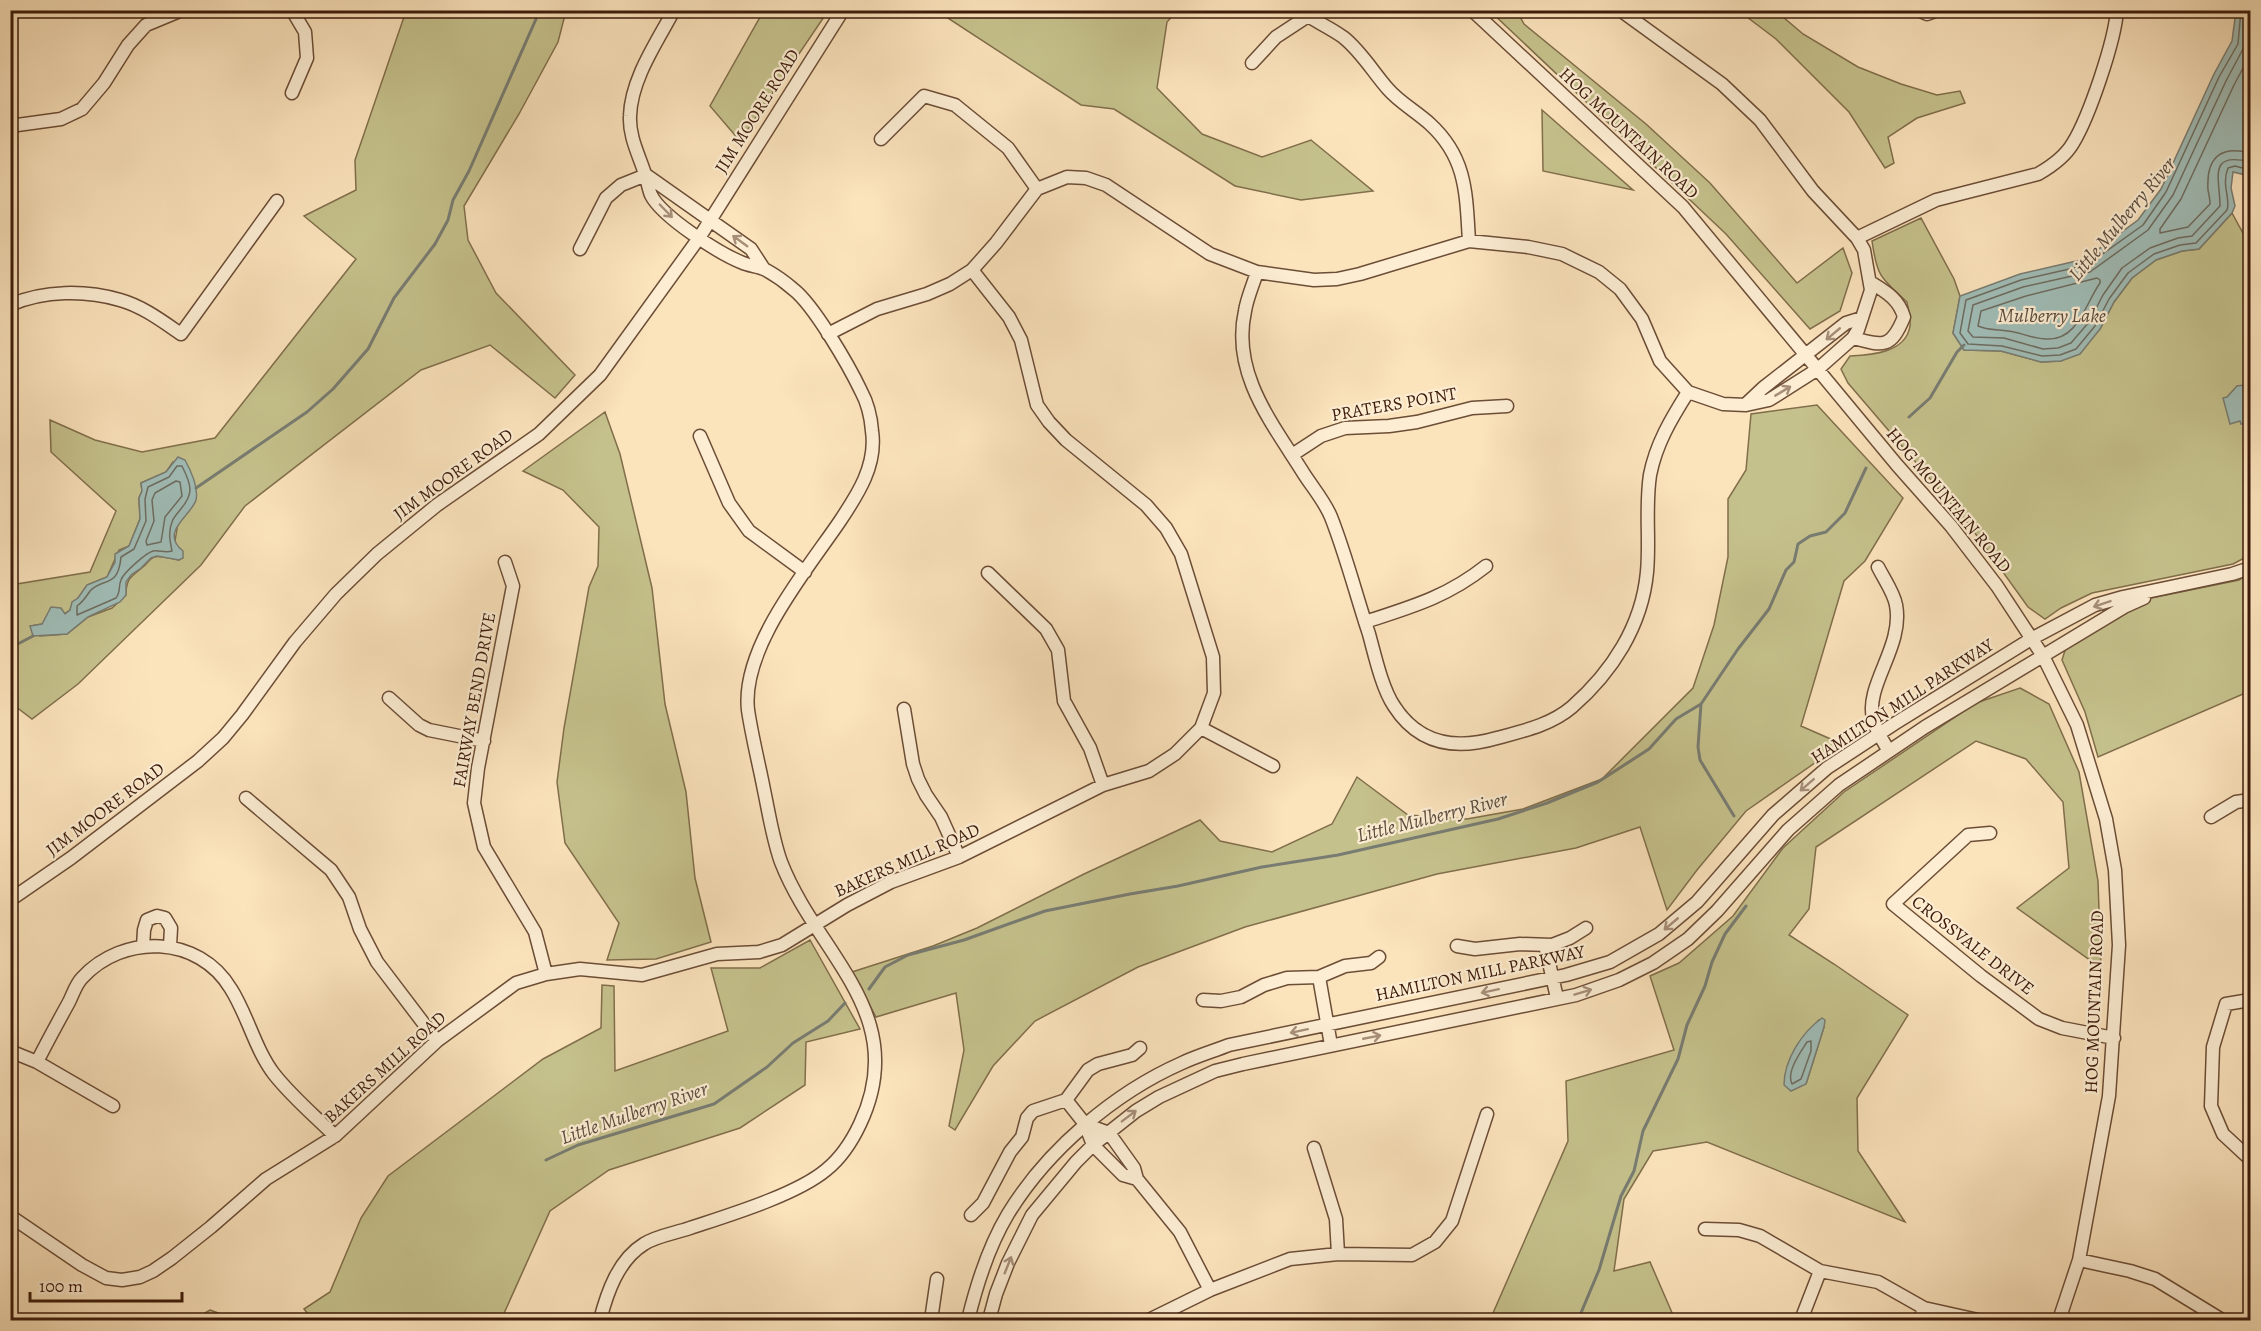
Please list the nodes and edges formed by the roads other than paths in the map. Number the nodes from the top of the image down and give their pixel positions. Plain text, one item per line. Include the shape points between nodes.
1 (182, 10) edge
2 (292, 10) edge
3 (674, 10) edge
4 (843, 10) edge
5 (1472, 10) edge
6 (1620, 10) edge
7 (1918, 10) edge
8 (1938, 10) edge
9 (2117, 10) edge
10 (1252, 63) dead end
11 (292, 93) dead end
12 (10, 126) edge
13 (880, 139) dead end
14 (646, 175) junction
15 (1037, 189) junction
16 (278, 201) dead end
17 (710, 219) junction
18 (699, 238) junction
19 (1857, 238) junction
20 (1469, 241) junction
21 (580, 249) dead end
22 (764, 269) junction
23 (972, 270) junction
24 (1257, 272) junction
25 (1870, 282) junction
26 (10, 305) edge
27 (1862, 318) junction
28 (828, 334) junction
29 (1854, 338) junction
30 (1806, 354) junction
31 (1818, 369) junction
32 (1688, 392) junction
33 (1746, 405) junction
34 (1507, 406) dead end
35 (700, 436) dead end
36 (1292, 454) junction
37 (505, 562) dead end
38 (1486, 566) dead end
39 (1878, 567) dead end
40 (2250, 568) edge
41 (805, 572) junction
42 (988, 573) dead end
43 (2159, 591) junction
44 (1365, 622) junction
45 (2031, 639) junction
46 (2043, 657) junction
47 (389, 698) dead end
48 (904, 710) dead end
49 (1201, 728) junction
50 (1878, 734) junction
51 (484, 741) junction
52 (1889, 752) junction
53 (1273, 766) dead end
54 (1102, 785) junction
55 (246, 798) dead end
56 (2250, 800) edge
57 (2211, 817) dead end
58 (1990, 833) dead end
59 (959, 857) junction
60 (10, 900) edge
61 (814, 925) junction
62 (1587, 928) dead end
63 (1545, 945) junction
64 (170, 946) junction
65 (1457, 946) dead end
66 (143, 947) junction
67 (1379, 957) dead end
68 (546, 974) junction
69 (1319, 977) junction
70 (1552, 978) junction
71 (1557, 998) junction
72 (1203, 1000) dead end
73 (2250, 1000) edge
74 (1326, 1025) junction
75 (2114, 1038) junction
76 (436, 1041) junction
77 (1331, 1045) junction
78 (1140, 1048) dead end
79 (10, 1051) edge
80 (37, 1062) junction
81 (1066, 1100) junction
82 (113, 1106) dead end
83 (1487, 1114) dead end
84 (1085, 1124) junction
85 (1109, 1133) junction
86 (335, 1136) junction
87 (1093, 1145) junction
88 (1314, 1148) dead end
89 (2250, 1159) edge
90 (1137, 1179) junction
91 (971, 1215) dead end
92 (10, 1216) edge
93 (1705, 1229) dead end
94 (1338, 1254) junction
95 (2079, 1260) junction
96 (1820, 1270) junction
97 (937, 1279) dead end
98 (1210, 1290) junction
99 (1922, 1314) edge
100 (600, 1320) edge
101 (931, 1320) edge
102 (968, 1320) edge
103 (989, 1320) edge
104 (1149, 1320) edge
105 (1801, 1320) edge
106 (1978, 1320) edge
107 (2059, 1320) edge
108 (2222, 1320) edge

1 - 12 street via 146,25 82,109 61,119
2 - 11 street via 305,32 307,58
3 - 14 street via 638,79 630,114 633,141
4 - 17 street, JIM MOORE ROAD
5 - 30 street, HOG MOUNTAIN ROAD via 1683,207
6 - 19 street via 1722,84 1760,120 1813,190
7 - 8 street via 1927,14
9 - 19 street via 2108,51 2081,126 2072,144 2052,165 2038,174 1936,200
10 - 20 street via 1276,37 1308,16 1344,38 1389,91 1447,141 1460,167 1465,189
13 - 15 street via 924,96 955,105 1008,148
14 - 17 street
14 -> 18 street via 651,195 669,216
14 - 21 street via 621,185 606,198
15 - 23 street
15 - 24 street via 1067,177 1106,185 1210,254
16 - 26 street via 181,334 151,313 121,300 90,294 60,293
17 - 18 street, JIM MOORE ROAD
22 -> 17 street via 752,249
18 - 22 street via 742,263
18 - 60 street, JIM MOORE ROAD via 600,375 574,401 538,434 437,505 377,554 295,642 223,738 71,858
19 - 25 street via 1864,250
20 - 24 street via 1337,279 1314,280
20 - 32 street via 1562,254 1599,272 1620,289 1642,319 1660,361
22 - 28 street via 798,292
23 - 28 street via 935,291 877,309
23 - 49 street, BAKERS MILL ROAD via 1009,317 1021,340 1038,405 1048,422 1146,505 1181,554 1213,657 1214,693
24 - 36 street via 1244,312 1241,346 1246,372 1257,400
25 - 27 street
25 - 29 street via 1901,305 1904,317 1894,336 1885,343 1878,345
27 - 29 street
27 -> 30 street via 1846,323
28 - 41 street via 864,395 872,431 872,456 852,503
29 - 31 street
30 - 31 street, HOG MOUNTAIN ROAD
30 - 33 street
33 -> 31 street via 1769,400
31 - 45 street, HOG MOUNTAIN ROAD via 1952,526
32 - 33 street via 1723,404
32 - 44 street via 1659,443 1650,477 1646,582 1641,609 1624,646 1570,709 1540,726 1484,742 1443,744 1430,739 1412,727 1393,706
34 - 36 street, PRATERS POINT via 1472,408 1399,425 1345,428 1321,436
35 - 41 street via 729,503 749,531
36 - 44 street via 1329,512
37 - 51 street, FAIRWAY BEND DRIVE via 513,586
38 - 44 street via 1433,600
39 - 50 street via 1896,605 1896,634 1875,692 1872,716
40 - 43 street, HAMILTON MILL PARKWAY
41 - 61 street via 754,656 748,706 775,842 782,864
42 - 54 street via 1046,629 1058,650 1064,701 1090,748
43 -> 45 street, HAMILTON MILL PARKWAY via 2095,605
43 - 46 street, HAMILTON MILL PARKWAY via 2124,607
45 - 46 street, HOG MOUNTAIN ROAD
45 - 50 street, HAMILTON MILL PARKWAY
46 - 52 street, HAMILTON MILL PARKWAY
46 - 75 street, HOG MOUNTAIN ROAD via 2077,725 2106,819 2115,870 2119,945
47 - 51 street via 429,730
48 - 59 street via 918,779
49 - 53 street
49 - 54 street, BAKERS MILL ROAD via 1175,754 1149,771
50 - 52 street
50 -> 70 street, HAMILTON MILL PARKWAY via 1827,768 1773,815 1696,903 1659,934 1610,962
51 - 68 street, FAIRWAY BEND DRIVE via 474,803 478,828 484,847 535,932
71 -> 52 street, HAMILTON MILL PARKWAY via 1619,980 1688,939 1788,830 1839,785
54 - 59 street, BAKERS MILL ROAD
55 - 76 street via 331,870 349,897 377,962
56 - 57 street via 2236,802
58 - 75 street, CROSSVALE DRIVE via 1968,835 1893,904 2038,1019
59 - 61 street, BAKERS MILL ROAD via 891,882
61 - 68 street, BAKERS MILL ROAD via 782,945 759,952 717,954 642,975 580,969
61 - 100 street via 867,1011 875,1046 874,1081 851,1142 807,1184 644,1243 622,1266 607,1293
62 - 63 street via 1570,939
63 - 65 street via 1475,949
63 - 70 street
64 - 66 street
64 - 66 street via 171,928 165,918 157,916 147,920
64 - 86 street via 198,957 216,970 231,988 274,1074
66 - 80 street via 132,947 106,958 81,978
67 - 69 street via 1371,963 1345,966
68 - 76 street, BAKERS MILL ROAD via 516,983
69 - 72 street via 1287,978 1241,997
69 - 74 street
70 - 71 street
70 -> 74 street, HAMILTON MILL PARKWAY
77 -> 71 street, HAMILTON MILL PARKWAY
73 - 89 street via 2226,1004 2213,1047 2211,1106 2223,1134
74 - 77 street
74 -> 84 street, HAMILTON MILL PARKWAY via 1229,1045 1181,1063
75 - 95 street, HOG MOUNTAIN ROAD via 2109,1096
76 - 86 street, BAKERS MILL ROAD
85 -> 77 street, HAMILTON MILL PARKWAY via 1159,1097 1215,1071
78 - 81 street via 1132,1055 1088,1070
79 - 80 street
80 - 82 street
81 - 84 street
81 - 91 street via 1033,1111 1027,1118 1022,1137 983,1203
83 - 94 street via 1452,1221 1435,1242 1412,1255
84 - 85 street
84 - 87 street
84 - 102 street, HAMILTON MILL PARKWAY via 1044,1166 1008,1215 978,1282
85 - 87 street, HAMILTON MILL PARKWAY
85 - 90 street via 1134,1168
86 - 92 street, BAKERS MILL ROAD via 266,1179 172,1258 140,1277 106,1278
87 - 90 street via 1123,1174
103 -> 87 street, HAMILTON MILL PARKWAY via 1008,1263 1032,1215
88 - 94 street via 1336,1219
90 - 98 street via 1180,1232
93 - 96 street via 1739,1230 1760,1236
94 - 98 street via 1290,1259
95 - 107 street, HOG MOUNTAIN ROAD
95 - 108 street via 2155,1279
96 - 99 street via 1878,1282
96 - 105 street
97 - 101 street
98 - 104 street
99 - 106 street

